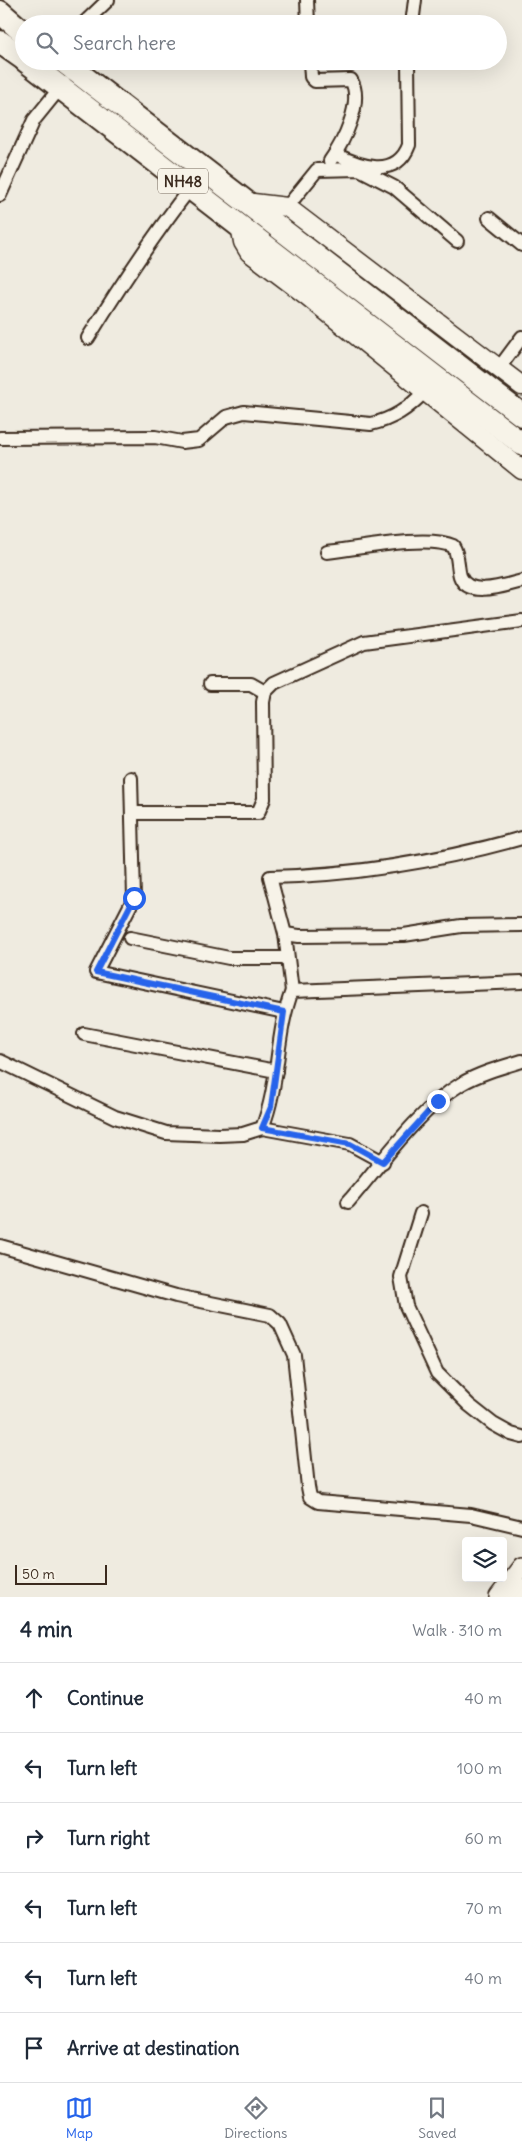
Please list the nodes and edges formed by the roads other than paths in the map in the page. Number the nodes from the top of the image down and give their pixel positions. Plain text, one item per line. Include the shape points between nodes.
1 (108, 0) edge
2 (307, 0) edge
3 (415, 0) edge
4 (0, 12) edge
5 (92, 15) edge
6 (308, 15) edge
7 (413, 15) edge
8 (15, 24) edge
9 (0, 42) edge
10 (15, 53) edge
11 (38, 70) edge
12 (67, 70) edge
13 (74, 70) edge
14 (311, 70) edge
15 (408, 70) edge
16 (60, 87) junction
17 (160, 135) junction
18 (146, 153) junction
19 (335, 154) junction
20 (325, 169) junction
21 (190, 187) junction
22 (0, 195) edge
23 (246, 202) junction
24 (287, 206) junction
25 (489, 218) dead end
26 (240, 225) junction
27 (457, 241) dead end
28 (522, 244) edge
29 (522, 337) edge
30 (88, 338) dead end
31 (499, 368) junction
32 (522, 386) edge
33 (424, 392) junction
34 (522, 415) edge
35 (0, 438) edge
36 (522, 444) edge
37 (522, 470) edge
38 (327, 552) dead end
39 (522, 581) edge
40 (522, 621) edge
41 (210, 684) dead end
42 (265, 692) junction
43 (131, 778) dead end
44 (132, 813) junction
45 (522, 838) edge
46 (522, 925) edge
47 (285, 934) junction
48 (130, 938) dead end
49 (288, 958) junction
50 (522, 982) edge
51 (292, 991) junction
52 (284, 1012) junction
53 (84, 1034) dead end
54 (0, 1061) edge
55 (522, 1061) edge
56 (276, 1071) junction
57 (262, 1128) junction
58 (383, 1162) junction
59 (348, 1202) dead end
60 (421, 1213) dead end
61 (0, 1246) edge
62 (522, 1437) edge
63 (522, 1526) edge
64 (522, 1567) edge
65 (522, 1589) edge
66 (499, 1597) edge
67 (516, 1597) edge

1 - 5 street
2 - 6 street
3 - 7 street
4 - 8 highway
9 - 10 highway, NH48
11 - 16 highway, NH48
12 - 16 street
13 - 17 highway, NH48
14 - 19 street via 315,81 351,80 354,85 348,132
15 - 19 street via 409,145 406,151 384,168 369,168
16 - 18 highway, NH48
16 - 22 street via 34,120
17 - 18 highway
17 - 23 highway, NH48
18 - 21 highway, NH48
19 - 20 street
20 - 24 street via 317,170
20 - 27 street via 359,169 394,186
21 - 26 highway, NH48
21 - 30 street via 107,304
23 - 24 street
23 - 34 highway, NH48
24 - 31 street
25 - 28 street
26 - 33 street via 243,242 249,252
26 - 36 highway, NH48
29 - 31 street
31 - 32 street
33 - 35 street via 411,406 389,420 371,424 244,412 226,417 199,440 182,442 156,437
33 - 37 street
38 - 39 street via 411,542 440,542 453,546 460,576 472,589
40 - 42 street via 364,642 274,683
41 - 42 street via 251,684
42 - 44 street via 264,799 258,813
43 - 44 street
44 - 52 street via 134,898 96,972
45 - 47 street via 409,864 343,873 270,877
46 - 47 street via 461,926 404,935
47 - 49 street
48 - 49 street via 229,958
49 - 51 street
50 - 51 street
51 - 52 street
52 - 56 street
53 - 56 street
54 - 57 street via 115,1117 166,1133 219,1136
55 - 58 street via 461,1084 438,1101
56 - 57 street via 271,1107
57 - 58 street via 350,1144
58 - 59 street
60 - 62 street via 402,1277 406,1306 437,1372 493,1424
61 - 63 street via 176,1296 270,1315 280,1324 294,1355 308,1487 310,1497 318,1502 472,1515
64 - 66 main road
65 - 67 main road

